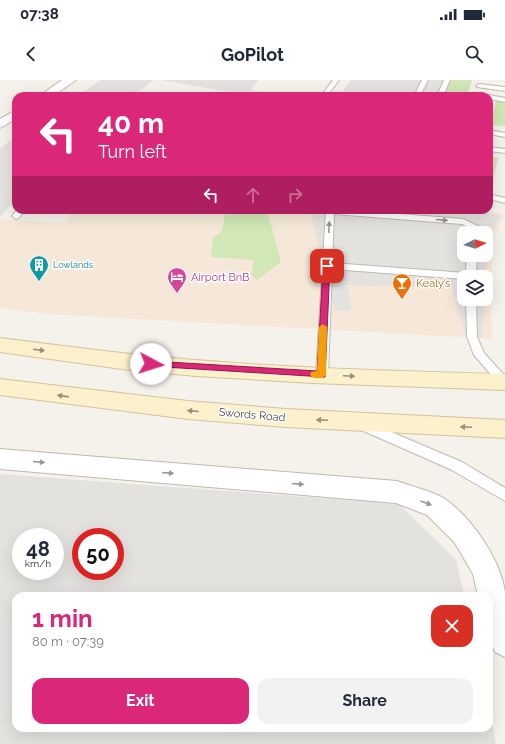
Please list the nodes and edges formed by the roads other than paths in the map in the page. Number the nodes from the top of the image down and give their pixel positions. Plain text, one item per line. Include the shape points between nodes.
1 (70, 80) edge
2 (336, 80) edge
3 (425, 80) edge
4 (448, 80) edge
5 (480, 83) edge
6 (505, 89) edge
7 (51, 92) edge
8 (327, 92) edge
9 (419, 92) edge
10 (442, 92) edge
11 (493, 98) edge
12 (505, 100) edge
13 (12, 116) edge
14 (0, 124) edge
15 (493, 133) edge
16 (505, 135) edge
17 (493, 150) edge
18 (505, 151) edge
19 (493, 197) edge
20 (505, 201) edge
21 (330, 214) edge
22 (366, 214) edge
23 (473, 226) edge
24 (327, 266) junction
25 (457, 275) edge
26 (471, 306) edge
27 (0, 345) edge
28 (322, 375) junction
29 (505, 383) edge
30 (0, 387) edge
31 (355, 422) junction
32 (505, 429) edge
33 (0, 459) edge
34 (505, 495) edge
35 (491, 592) edge
36 (493, 599) edge
37 (505, 642) edge

1 - 7 street
2 - 8 lane
3 - 9 lane
4 - 10 lane
5 - 6 lane
11 - 12 lane
13 - 14 street
15 - 16 lane
17 - 18 lane
19 - 20 lane
24 -> 21 lane
22 -> 23 lane via 463,222
24 - 25 lane
24 - 28 lane
26 - 29 lane via 472,337 479,355
27 -> 28 main road via 120,361
28 -> 29 main road
31 -> 30 main road, Swords Road via 188,410
32 -> 31 main road, Swords Road
31 - 34 lane via 457,466
33 -> 35 street via 397,492 436,506 464,534 485,570
36 -> 37 street

